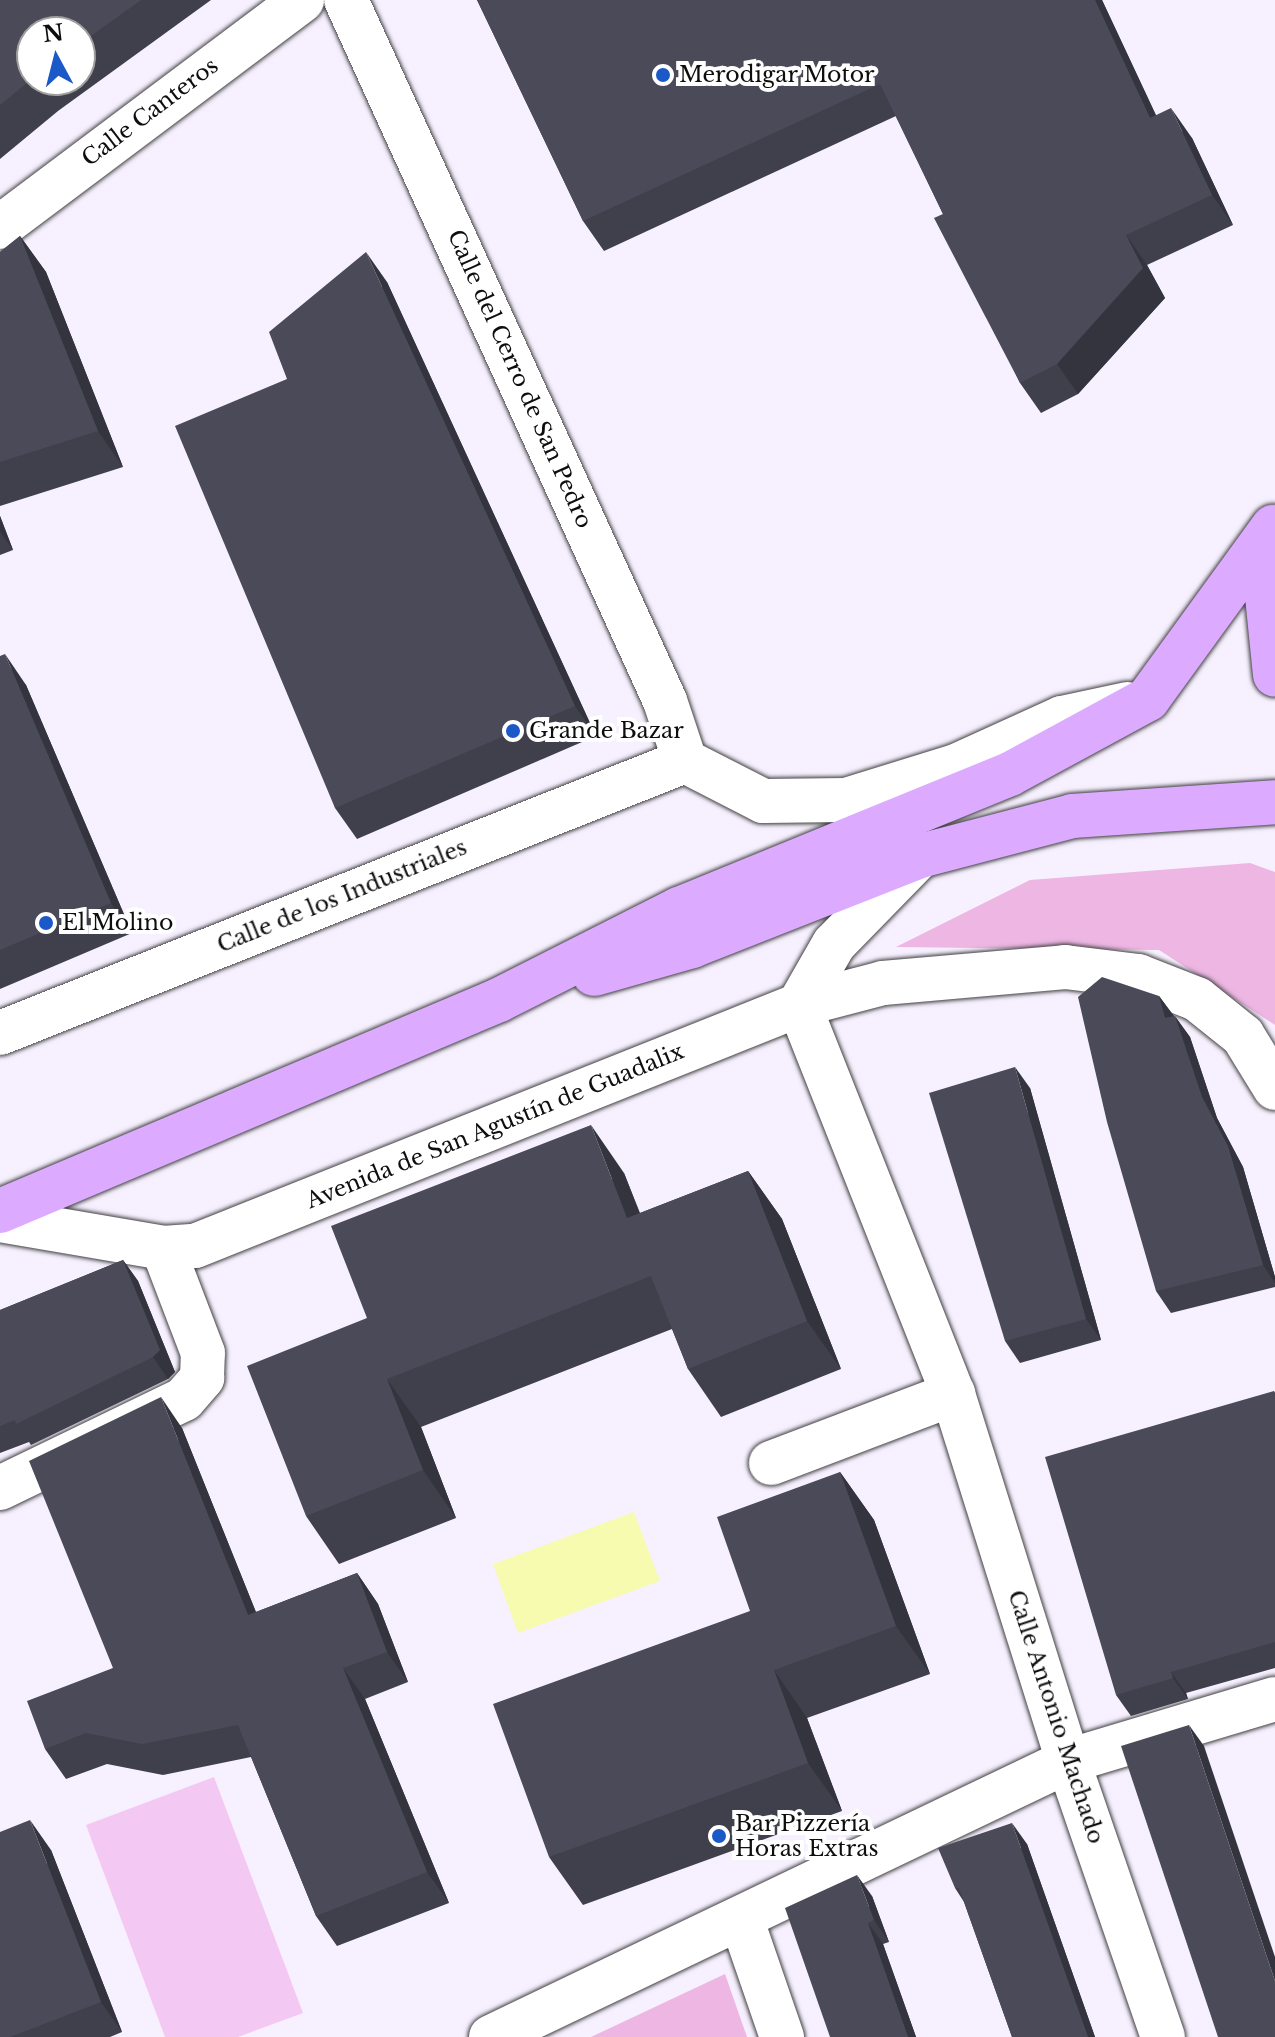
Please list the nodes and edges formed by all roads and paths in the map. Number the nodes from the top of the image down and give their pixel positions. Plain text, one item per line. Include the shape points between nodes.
1 (302, 0) edge
2 (346, 0) edge
3 (0, 227) edge
4 (1274, 524) edge
5 (1275, 675) edge
6 (1148, 699) junction
7 (685, 761) junction
8 (1275, 802) edge
9 (920, 856) junction
10 (499, 1000) junction
11 (799, 1005) junction
12 (0, 1033) edge
13 (1275, 1088) edge
14 (0, 1211) edge
15 (0, 1220) edge
16 (163, 1248) junction
17 (953, 1394) junction
18 (771, 1463) dead end
19 (0, 1488) edge
20 (1275, 1699) edge
21 (1068, 1761) junction
22 (741, 1918) junction
23 (491, 2037) edge
24 (782, 2037) edge
25 (1163, 2037) edge

1 - 3 street, Calle Canteros
2 - 7 street, Calle del Cerro de San Pedro via 665,701
4 - 5 main road via 1267,596
4 - 6 main road
6 - 7 street via 1062,718 956,766 846,800 763,801
6 - 10 main road via 1010,774 679,909
7 - 12 street, Calle de los Industriales
8 - 9 main road via 1072,816
9 - 10 main road via 692,946
9 - 11 street via 834,944
10 - 14 main road
11 - 13 street, Avenida de San Agustín de Guadalix via 883,983 1065,967 1138,976 1197,999 1243,1036
11 - 16 street, Avenida de San Agustín de Guadalix via 195,1246
11 - 17 street, Calle Antonio Machado
15 - 16 street, Avenida de San Agustín de Guadalix
16 - 19 street via 203,1353 202,1378 184,1399
17 - 18 street
17 - 21 street, Calle Antonio Machado
20 - 21 street
21 - 22 street
21 - 25 street, Calle Antonio Machado
22 - 23 street
22 - 24 street

